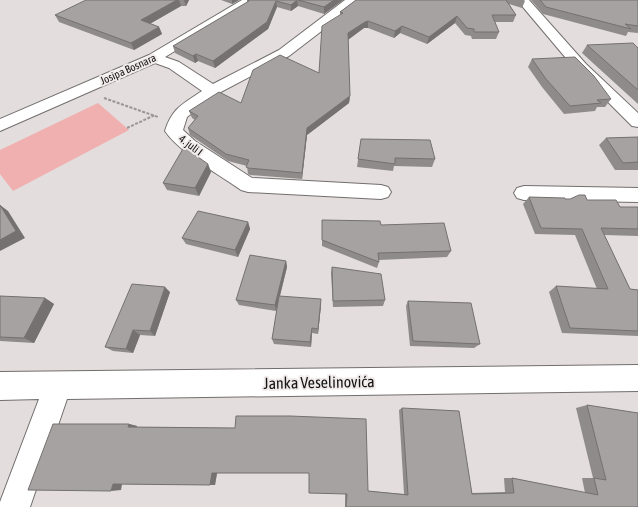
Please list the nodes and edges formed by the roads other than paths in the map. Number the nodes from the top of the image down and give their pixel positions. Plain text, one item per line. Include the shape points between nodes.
1 (250, 0) edge
2 (356, 0) edge
3 (523, 0) edge
4 (154, 58) junction
5 (212, 91) junction
6 (636, 118) edge
7 (0, 126) edge
8 (381, 192) dead end
9 (524, 193) dead end
10 (638, 195) edge
11 (638, 378) edge
12 (58, 385) junction
13 (0, 386) edge
14 (14, 507) edge

1 - 4 street, Josipa Bosnara
2 - 5 street, 4. juli I via 284,53
3 - 6 street via 581,67
4 - 5 street via 174,65
4 - 7 street, Josipa Bosnara
5 - 8 street, 4. juli I via 181,113 174,131 189,145 248,185
9 - 10 street
11 - 12 street, Janka Veselinovića
12 - 13 street, Janka Veselinovića
12 - 14 street

